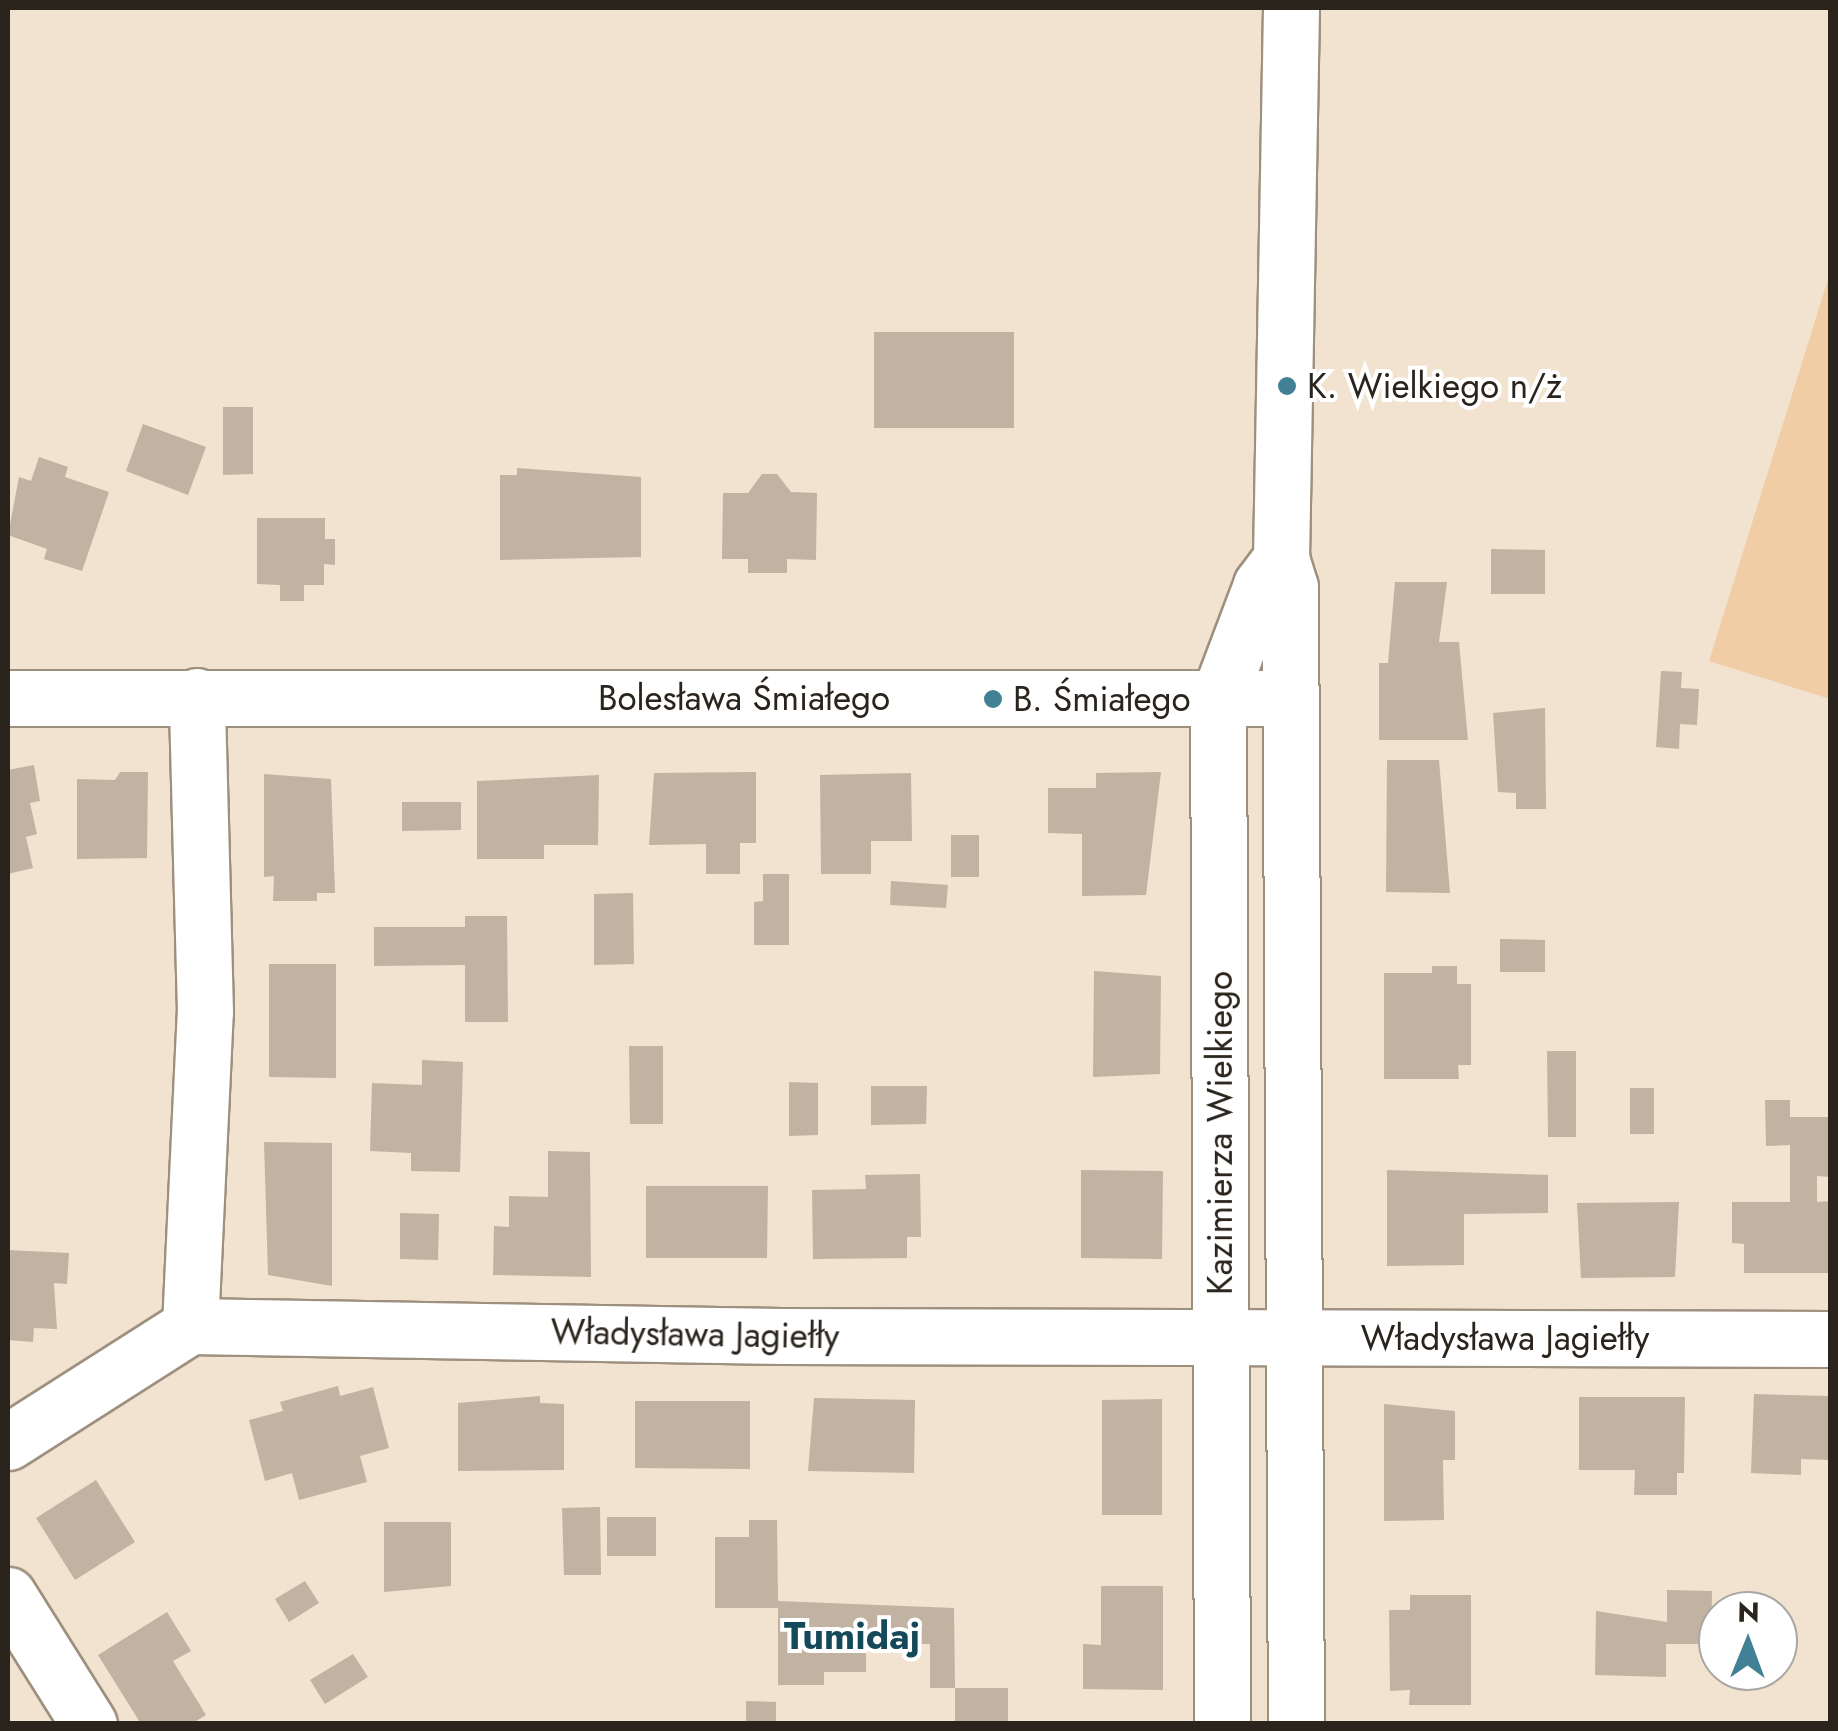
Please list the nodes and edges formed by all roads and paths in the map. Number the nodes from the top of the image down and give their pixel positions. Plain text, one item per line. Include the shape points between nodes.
1 (1292, 8) edge
2 (1282, 558) junction
3 (197, 696) junction
4 (8, 698) edge
5 (1290, 698) junction
6 (1218, 700) junction
7 (190, 1326) junction
8 (1292, 1337) junction
9 (1220, 1338) junction
10 (1830, 1339) edge
11 (8, 1442) edge
12 (8, 1595) edge
13 (89, 1724) edge
14 (1222, 1724) edge
15 (1296, 1724) edge

1 - 2 street, Kazimierza Wielkiego
2 - 5 street, Kazimierza Wielkiego via 1290,587
2 - 6 street, Kazimierza Wielkiego via 1261,585
3 - 4 street, Bolesława Śmiałego
3 - 6 street, Bolesława Śmiałego
3 - 7 street via 205,1012
5 - 6 street, Bolesława Śmiałego
5 - 8 street, Kazimierza Wielkiego
6 - 9 street, Kazimierza Wielkiego
7 - 9 street, Władysława Jagiełły
7 - 11 street
8 - 9 street, Władysława Jagiełły
8 - 10 street, Władysława Jagiełły
8 - 15 street, Kazimierza Wielkiego
9 - 14 street, Kazimierza Wielkiego
12 - 13 street

